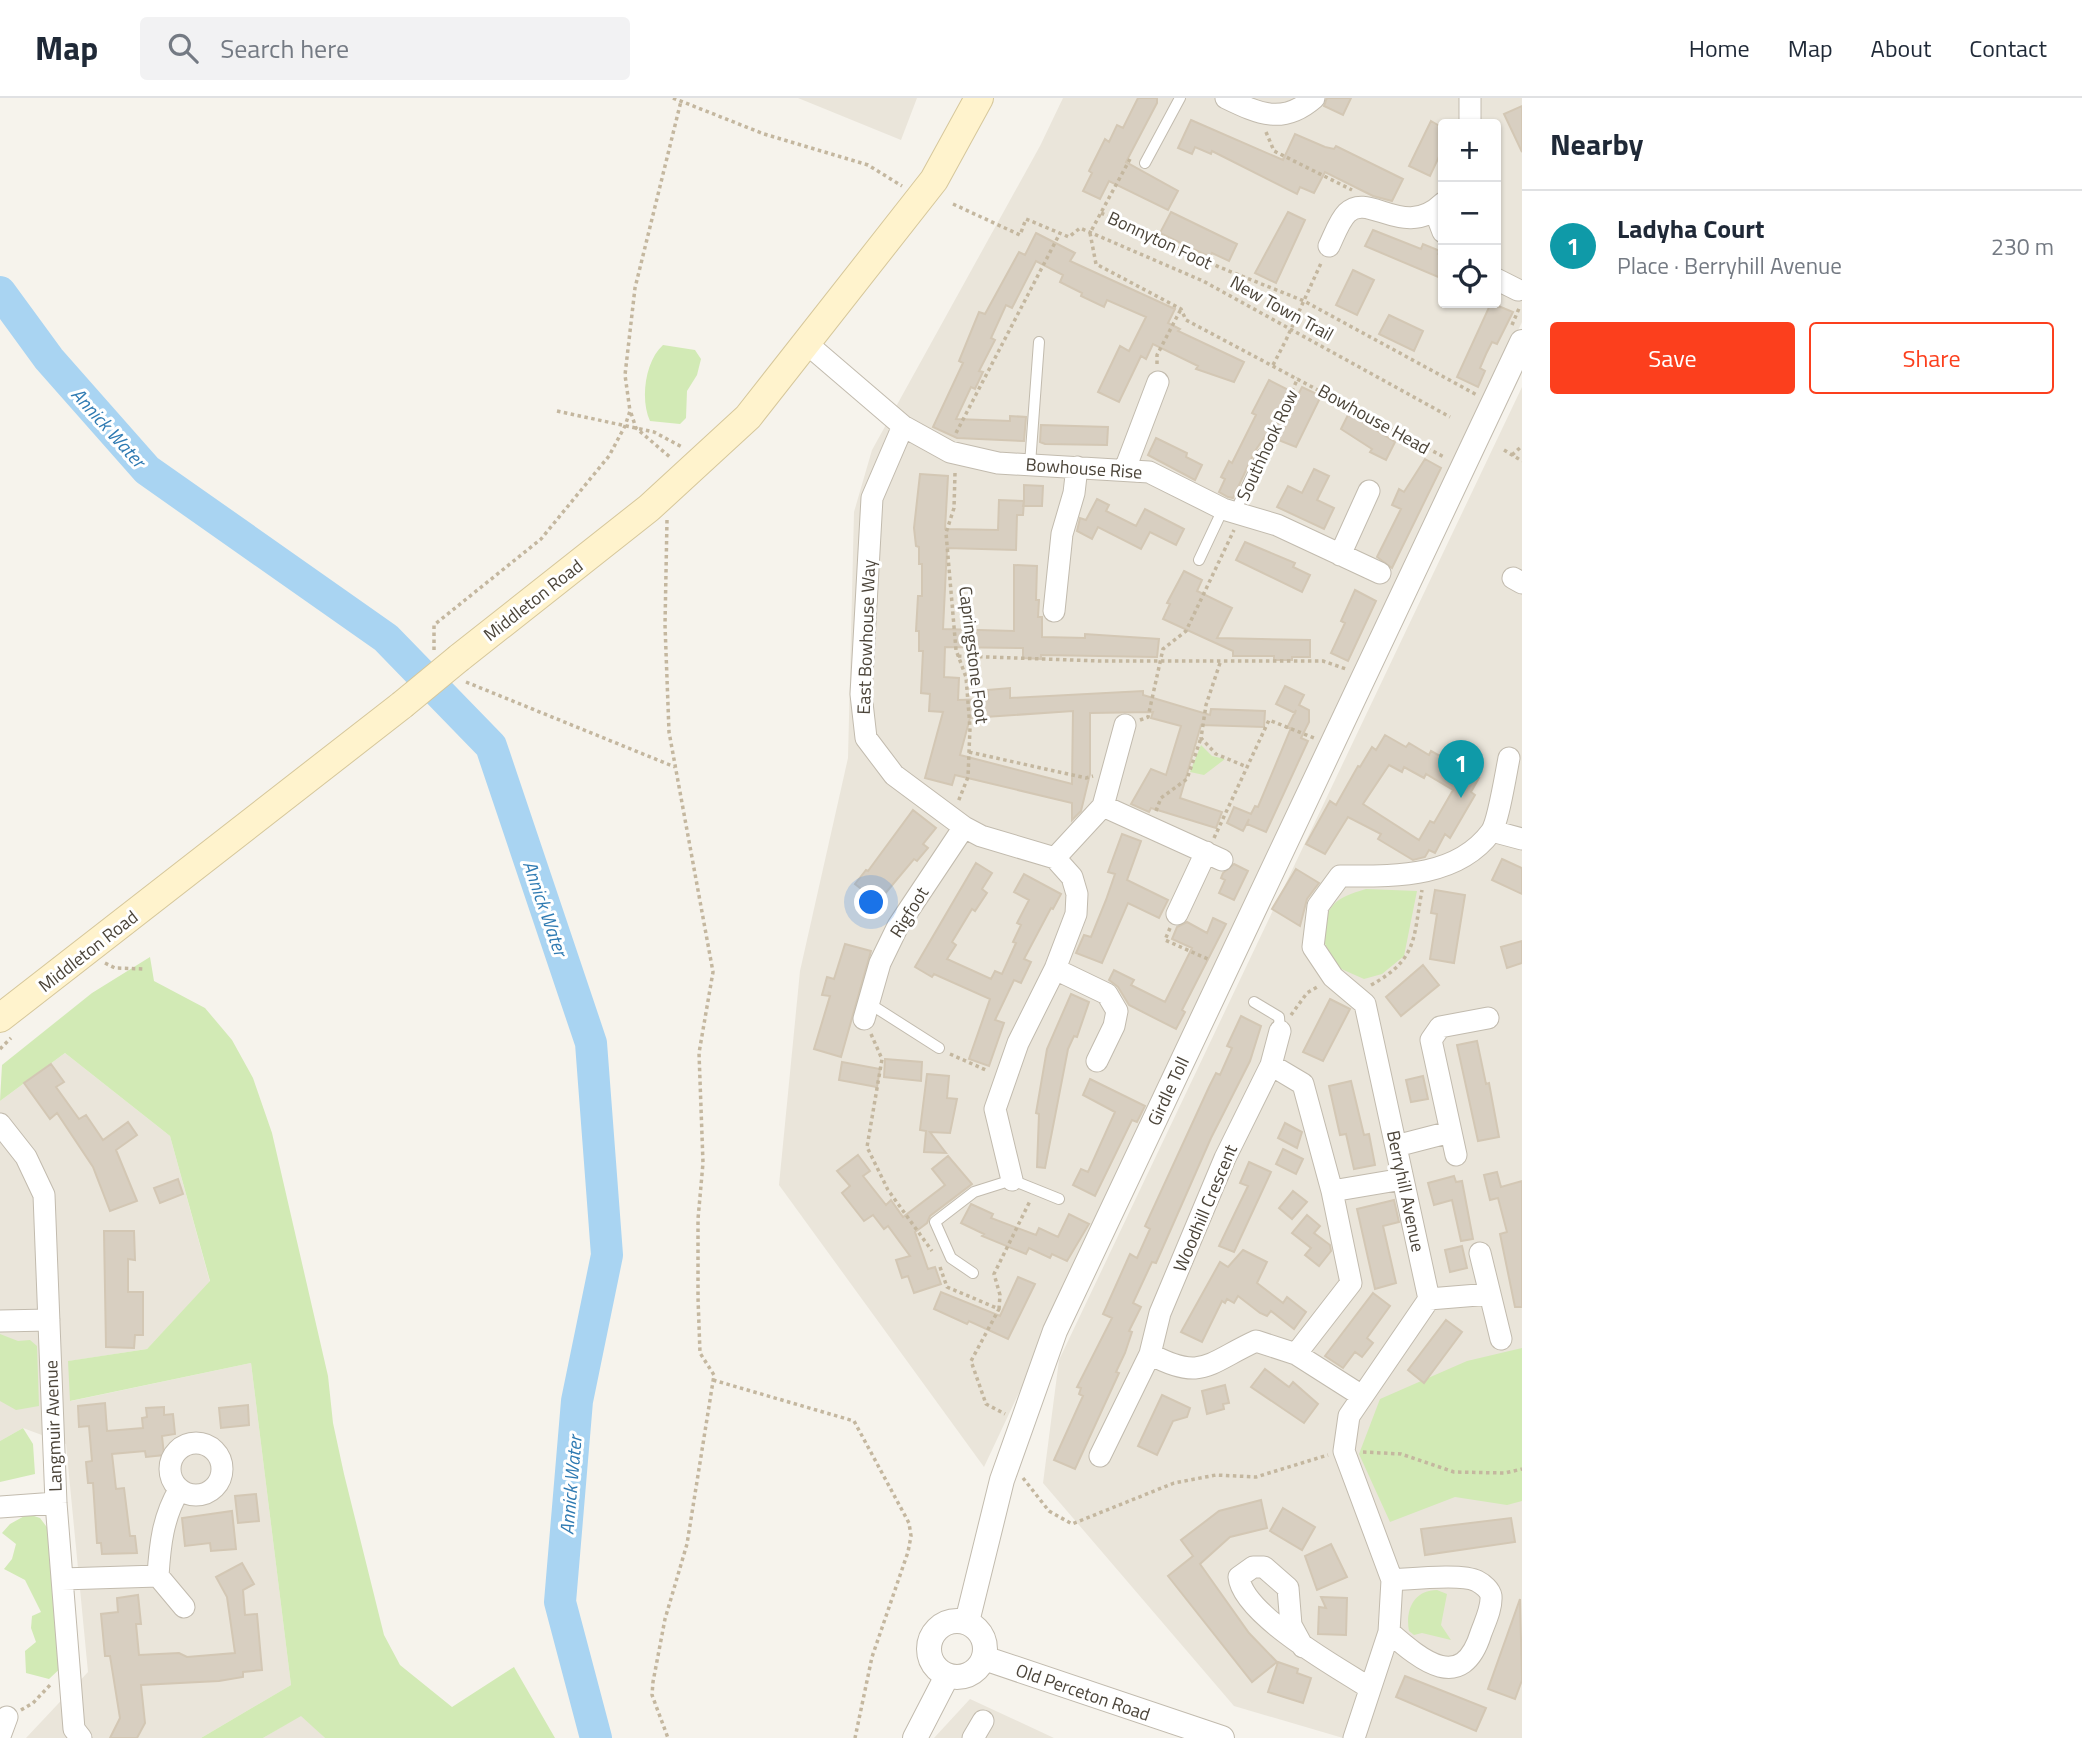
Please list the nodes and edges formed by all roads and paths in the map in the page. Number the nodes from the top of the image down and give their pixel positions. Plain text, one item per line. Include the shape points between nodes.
1 (673, 98) edge
2 (979, 98) edge
3 (1180, 98) edge
4 (1226, 98) edge
5 (1314, 98) edge
6 (1470, 98) edge
7 (681, 102) junction
8 (1469, 119) edge
9 (1275, 151) dead end
10 (1131, 158) dead end
11 (1146, 163) dead end
12 (909, 191) dead end
13 (953, 204) dead end
14 (1367, 205) junction
15 (1438, 208) edge
16 (1101, 213) junction
17 (1060, 233) junction
18 (1090, 233) junction
19 (1329, 246) joint
20 (1501, 282) edge
21 (1518, 290) dead end
22 (1304, 301) junction
23 (1181, 309) junction
24 (805, 342) junction
25 (1039, 342) dead end
26 (1522, 342) edge
27 (1273, 365) junction
28 (1298, 378) junction
29 (1158, 382) joint
30 (1479, 396) dead end
31 (557, 411) dead end
32 (630, 411) junction
33 (1450, 417) dead end
34 (625, 426) junction
35 (903, 426) junction
36 (636, 428) junction
37 (1522, 446) edge
38 (1504, 450) dead end
39 (955, 453) junction
40 (1262, 454) joint
41 (1512, 455) junction
42 (1449, 460) dead end
43 (1522, 461) edge
44 (1030, 464) junction
45 (1077, 467) junction
46 (692, 469) junction
47 (1125, 469) junction
48 (1368, 491) dead end
49 (653, 504) junction
50 (1229, 510) junction
51 (1226, 552) dead end
52 (1340, 555) junction
53 (1199, 560) dead end
54 (1380, 573) dead end
55 (1054, 611) dead end
56 (958, 656) junction
57 (1161, 662) junction
58 (1220, 663) junction
59 (453, 665) junction
60 (1343, 681) dead end
61 (1125, 725) joint
62 (1200, 738) junction
63 (1318, 739) dead end
64 (969, 752) junction
65 (1509, 758) dead end
66 (675, 767) junction
67 (1247, 767) junction
68 (1112, 772) junction
69 (1103, 806) junction
70 (958, 822) junction
71 (1150, 826) junction
72 (1492, 831) junction
73 (1522, 839) edge
74 (1214, 856) junction
75 (1055, 858) junction
76 (1426, 871) junction
77 (1177, 914) joint
78 (102, 960) dead end
79 (1214, 961) dead end
80 (1055, 969) junction
81 (144, 970) dead end
82 (1333, 978) junction
83 (1354, 995) junction
84 (1254, 1002) dead end
85 (867, 1012) joint
86 (0, 1018) edge
87 (1488, 1018) dead end
88 (1280, 1031) junction
89 (939, 1048) joint
90 (1097, 1061) dead end
91 (1271, 1065) junction
92 (1005, 1079) junction
93 (0, 1124) edge
94 (1450, 1132) junction
95 (1396, 1146) junction
96 (1456, 1156) dead end
97 (1403, 1179) junction
98 (1012, 1180) junction
99 (1036, 1189) junction
100 (1332, 1191) junction
101 (1059, 1199) dead end
102 (1480, 1252) dead end
103 (973, 1273) dead end
104 (1490, 1294) junction
105 (1429, 1299) junction
106 (999, 1309) dead end
107 (49, 1320) junction
108 (0, 1321) edge
109 (1501, 1339) dead end
110 (1150, 1354) junction
111 (1296, 1354) junction
112 (713, 1380) junction
113 (1362, 1396) junction
114 (1344, 1451) junction
115 (1100, 1456) dead end
116 (1009, 1460) junction
117 (1522, 1469) edge
118 (179, 1490) dead end
119 (56, 1503) junction
120 (0, 1507) edge
121 (158, 1576) junction
122 (62, 1579) junction
123 (1392, 1580) junction
124 (184, 1607) dead end
125 (967, 1622) junction
126 (1388, 1632) junction
127 (1303, 1647) dead end
128 (984, 1658) junction
129 (69, 1665) junction
130 (947, 1676) junction
131 (1370, 1688) junction
132 (3, 1726) edge
133 (81, 1738) edge
134 (668, 1738) edge
135 (855, 1738) edge
136 (915, 1738) edge
137 (1222, 1738) edge
138 (1354, 1738) edge

1 - 7 path
2 - 24 main road, Middleton Road via 934,180
3 - 11 lane
4 - 5 street via 1257,113 1281,115 1301,109
6 - 8 street
7 - 12 path via 764,134 868,165
7 - 32 path via 635,288 625,375
9 - 14 path via 1362,195
10 - 16 path
13 - 17 path, New Town Trail via 1020,235 1026,219
14 - 15 street via 1401,219 1419,218
14 - 19 street via 1355,206 1346,214
16 - 18 path
16 - 22 path, Bonnyton Foot
17 - 18 path, New Town Trail via 1069,237 1080,228
17 - 39 path, Capringstone Foot via 957,432
18 - 23 path, Bowhouse Head via 1096,264
18 - 33 path, New Town Trail via 1203,281
19 - 22 path
20 - 21 street
22 - 27 path, bridge
22 - 30 path, Bonnyton Foot
23 - 27 path, Bowhouse Head via 1186,320
23 - 29 path via 1157,355
24 - 35 street, Bowhouse Rise
24 - 46 main road, Middleton Road via 748,417
25 - 44 lane
26 - 116 street, Girdle Toll via 1055,1331
27 - 28 path, Bowhouse Head
28 - 40 path, Southhook Row
28 - 42 path, Bowhouse Head
29 - 47 street
31 - 34 path
32 - 34 path
32 - 36 path
34 - 36 path
34 - 59 path via 609,456 541,539 434,625 434,649
35 - 39 street, Bowhouse Rise
35 - 70 street, East Bowhouse Way via 872,498 862,713 866,738 894,775
36 - 46 path
36 - 46 path via 681,444
37 - 41 path
38 - 41 path
39 - 44 street, Bowhouse Rise via 998,463
39 - 56 path, Capringstone Foot via 954,508 946,533
40 - 50 lane, Southhook Row
41 - 43 path
44 - 45 street, Bowhouse Rise
45 - 47 street, Bowhouse Rise
45 - 55 street via 1060,551
46 - 49 main road, Middleton Road
47 - 50 street, Bowhouse Rise via 1149,471
48 - 52 street
49 - 59 main road, Middleton Road
49 - 66 path via 667,520 665,625 669,732
50 - 52 street, Bowhouse Rise via 1277,525
50 - 53 lane, Southhook Row
51 - 57 path via 1186,631 1163,649
52 - 54 street, Bowhouse Rise
56 - 57 path
56 - 64 path, Capringstone Foot via 966,677
57 - 58 path
57 - 61 path via 1148,717
58 - 60 path via 1324,661 1348,670
58 - 62 path
59 - 66 path
59 - 86 main road, Middleton Road, bridge
61 - 68 street
62 - 67 path via 1216,754
62 - 71 path via 1188,779 1161,798
63 - 67 path via 1269,720
64 - 68 path via 1086,778
64 - 70 path, Capringstone Foot
65 - 72 street
66 - 112 path via 713,972 699,1053 703,1163 698,1298 700,1353
67 - 74 path
68 - 69 street
69 - 71 street
69 - 75 street
70 - 75 street, East Bowhouse Way via 981,836
70 - 85 street, Rigfoot via 880,963
71 - 74 street
72 - 73 street
72 - 76 street, Berryhill Avenue via 1460,859
74 - 77 street
75 - 80 street via 1072,877 1077,894 1076,914
76 - 82 street, Berryhill Avenue via 1414,876 1340,876 1318,906 1313,947
76 - 83 path via 1409,955 1400,966
77 - 79 path via 1165,940
78 - 81 path via 115,968
80 - 90 street via 1107,994 1117,1011
80 - 92 street via 1017,1043
82 - 83 street, Berryhill Avenue
82 - 88 path via 1307,993
83 - 95 street, Berryhill Avenue via 1365,1004
84 - 88 lane via 1279,1017
85 - 89 lane, Rigfoot
87 - 94 street via 1440,1027 1431,1040
88 - 91 street, Woodhill Crescent
89 - 92 path
91 - 100 street via 1303,1084
91 - 110 street, Woodhill Crescent via 1225,1158 1160,1313
92 - 98 street via 995,1109
93 - 107 street, Langmuir Avenue via 26,1157 44,1195
94 - 95 street
94 - 96 street
95 - 97 street, Berryhill Avenue
97 - 100 street
97 - 105 street, Berryhill Avenue
98 - 99 lane
98 - 103 lane via 974,1192 936,1222 951,1258
99 - 101 lane
99 - 106 path via 994,1274
100 - 111 street via 1351,1283
102 - 104 street
104 - 105 street
104 - 109 street
105 - 113 street
107 - 108 street
107 - 119 street, Langmuir Avenue
110 - 111 street via 1190,1370 1256,1340
110 - 115 street, Woodhill Crescent
111 - 113 street
112 - 134 path via 687,1544 653,1682 652,1695
112 - 135 path via 854,1421 909,1523 908,1552 872,1657
113 - 114 street via 1349,1416
114 - 116 path via 1256,1477 1216,1475 1174,1483 1072,1524 1049,1511
114 - 117 path via 1401,1454 1454,1472
114 - 123 street
116 - 125 street, Girdle Toll
118 - 121 street via 168,1508 160,1538
119 - 120 street
119 - 122 street, Langmuir Avenue
121 - 122 street
121 - 124 street
122 - 129 street, Langmuir Avenue
123 - 126 street
123 - 126 street via 1471,1578 1491,1594 1475,1653 1453,1668 1421,1658
125 - 128 street via 981,1633
125 - 130 street via 948,1622 932,1636 929,1655 938,1671
126 - 131 street
127 - 131 street
128 - 130 street via 973,1673
128 - 137 street, Old Perceton Road
129 - 132 path
129 - 133 street, Langmuir Avenue via 74,1729
130 - 136 street
131 - 138 street

